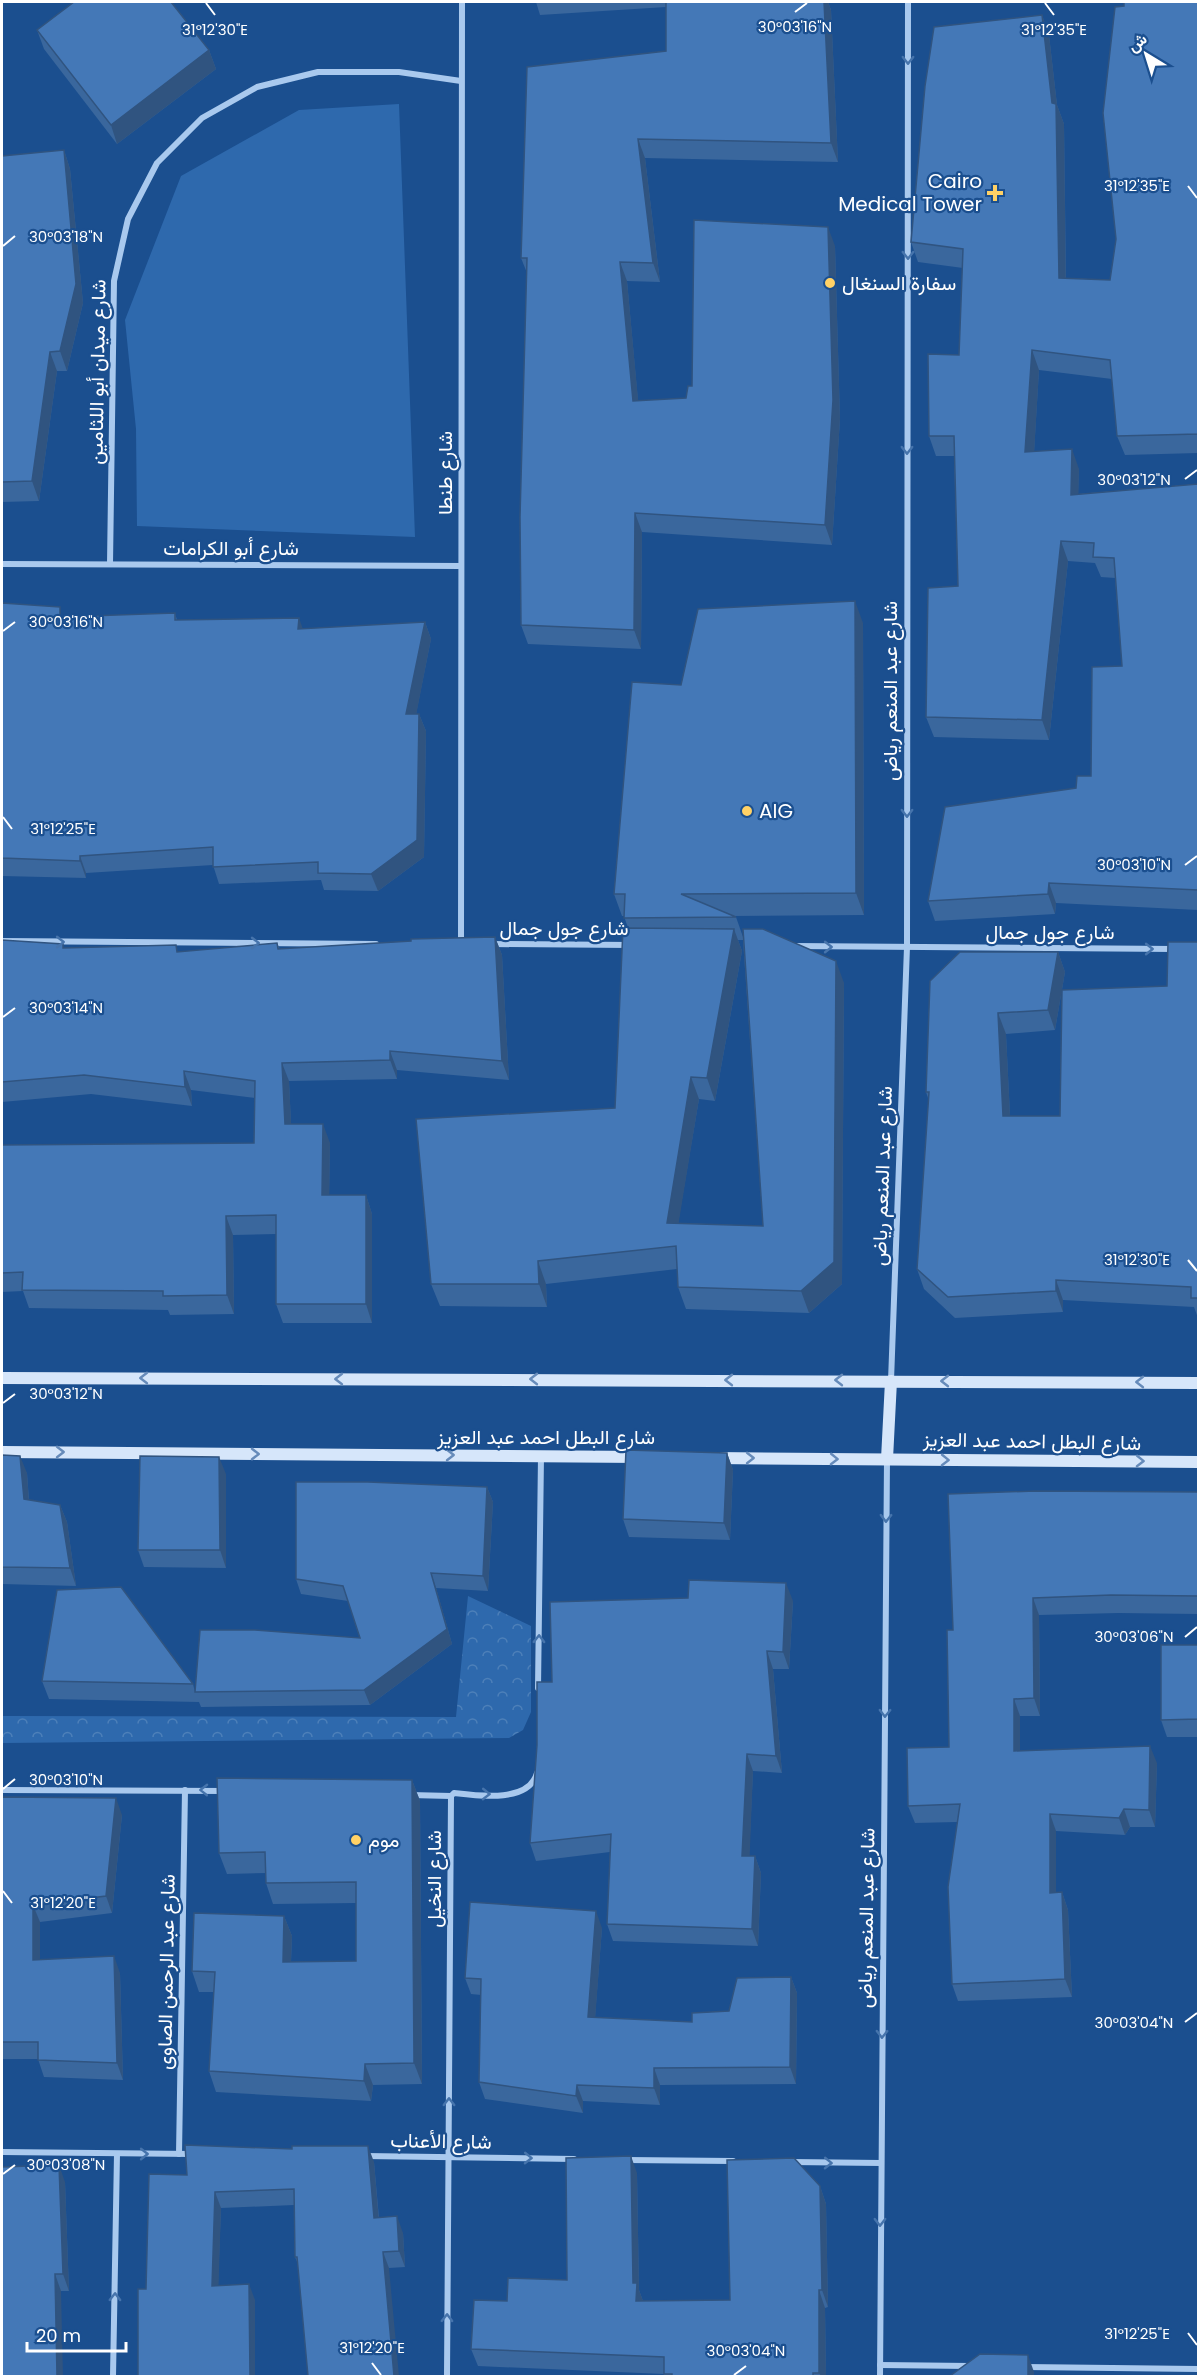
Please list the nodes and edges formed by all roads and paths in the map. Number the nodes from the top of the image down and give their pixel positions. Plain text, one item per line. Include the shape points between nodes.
1 (462, 2) edge
2 (908, 2) edge
3 (461, 81) junction
4 (2, 564) edge
5 (110, 564) junction
6 (461, 566) junction
7 (2, 941) edge
8 (378, 944) edge
9 (449, 944) edge
10 (461, 944) junction
11 (473, 944) edge
12 (484, 944) edge
13 (638, 945) edge
14 (780, 946) edge
15 (907, 947) junction
16 (1187, 949) edge
17 (2, 1378) edge
18 (891, 1381) junction
19 (1198, 1383) edge
20 (2, 1452) edge
21 (541, 1456) junction
22 (656, 1457) edge
23 (702, 1458) edge
24 (887, 1459) junction
25 (1198, 1462) edge
26 (538, 1693) edge
27 (537, 1764) edge
28 (2, 1790) edge
29 (185, 1790) junction
30 (232, 1791) edge
31 (405, 1795) edge
32 (451, 1796) junction
33 (2, 2152) edge
34 (117, 2154) junction
35 (179, 2154) junction
36 (203, 2154) edge
37 (355, 2156) edge
38 (449, 2157) junction
39 (581, 2159) edge
40 (617, 2160) edge
41 (737, 2161) edge
42 (785, 2162) edge
43 (880, 2163) junction
44 (880, 2365) junction
45 (975, 2366) edge
46 (1022, 2367) edge
47 (1198, 2369) edge
48 (113, 2376) edge
49 (447, 2376) edge
50 (880, 2376) edge

1 - 3 street, شارع طنطا
2 -> 15 street, شارع عبد المنعم رياض
3 - 5 street, شارع ميدان أبو اللثامين via 399,72 318,72 257,87 202,118 158,163 128,219 114,280
3 - 6 street, شارع طنطا
4 - 5 street, شارع أبو الكرامات
5 - 6 street, شارع أبو الكرامات
6 - 10 street, شارع طنطا
7 -> 8 street
9 - 10 street, شارع جول جمال
10 - 11 street, شارع جول جمال
12 - 13 street, شارع جول جمال
14 -> 15 street, شارع جول جمال
15 -> 16 street, شارع جول جمال
15 - 18 street, شارع عبد المنعم رياض
18 -> 17 main road
19 -> 18 main road
18 - 24 main road
20 -> 21 main road, شارع البطل احمد عبد العزيز
21 - 22 main road, شارع البطل احمد عبد العزيز
26 -> 21 street
23 -> 24 main road, شارع البطل احمد عبد العزيز
24 -> 25 main road, شارع البطل احمد عبد العزيز
24 -> 43 street, شارع عبد المنعم رياض
32 -> 27 street via 522,1792 537,1776
28 - 29 street
30 -> 29 street
29 - 35 street, شارع عبد الرحمن الصاوى
31 - 32 street
38 -> 32 street, شارع النخيل
33 - 34 street
34 -> 35 street
48 -> 34 street
35 - 36 street
37 - 38 street, شارع الأعناب
38 -> 39 street, شارع الأعناب
49 -> 38 street, شارع النخيل
40 - 41 street
42 -> 43 street
43 -> 44 street, شارع عبد المنعم رياض
44 - 45 street
44 - 50 street, شارع عبد المنعم رياض
46 - 47 street

